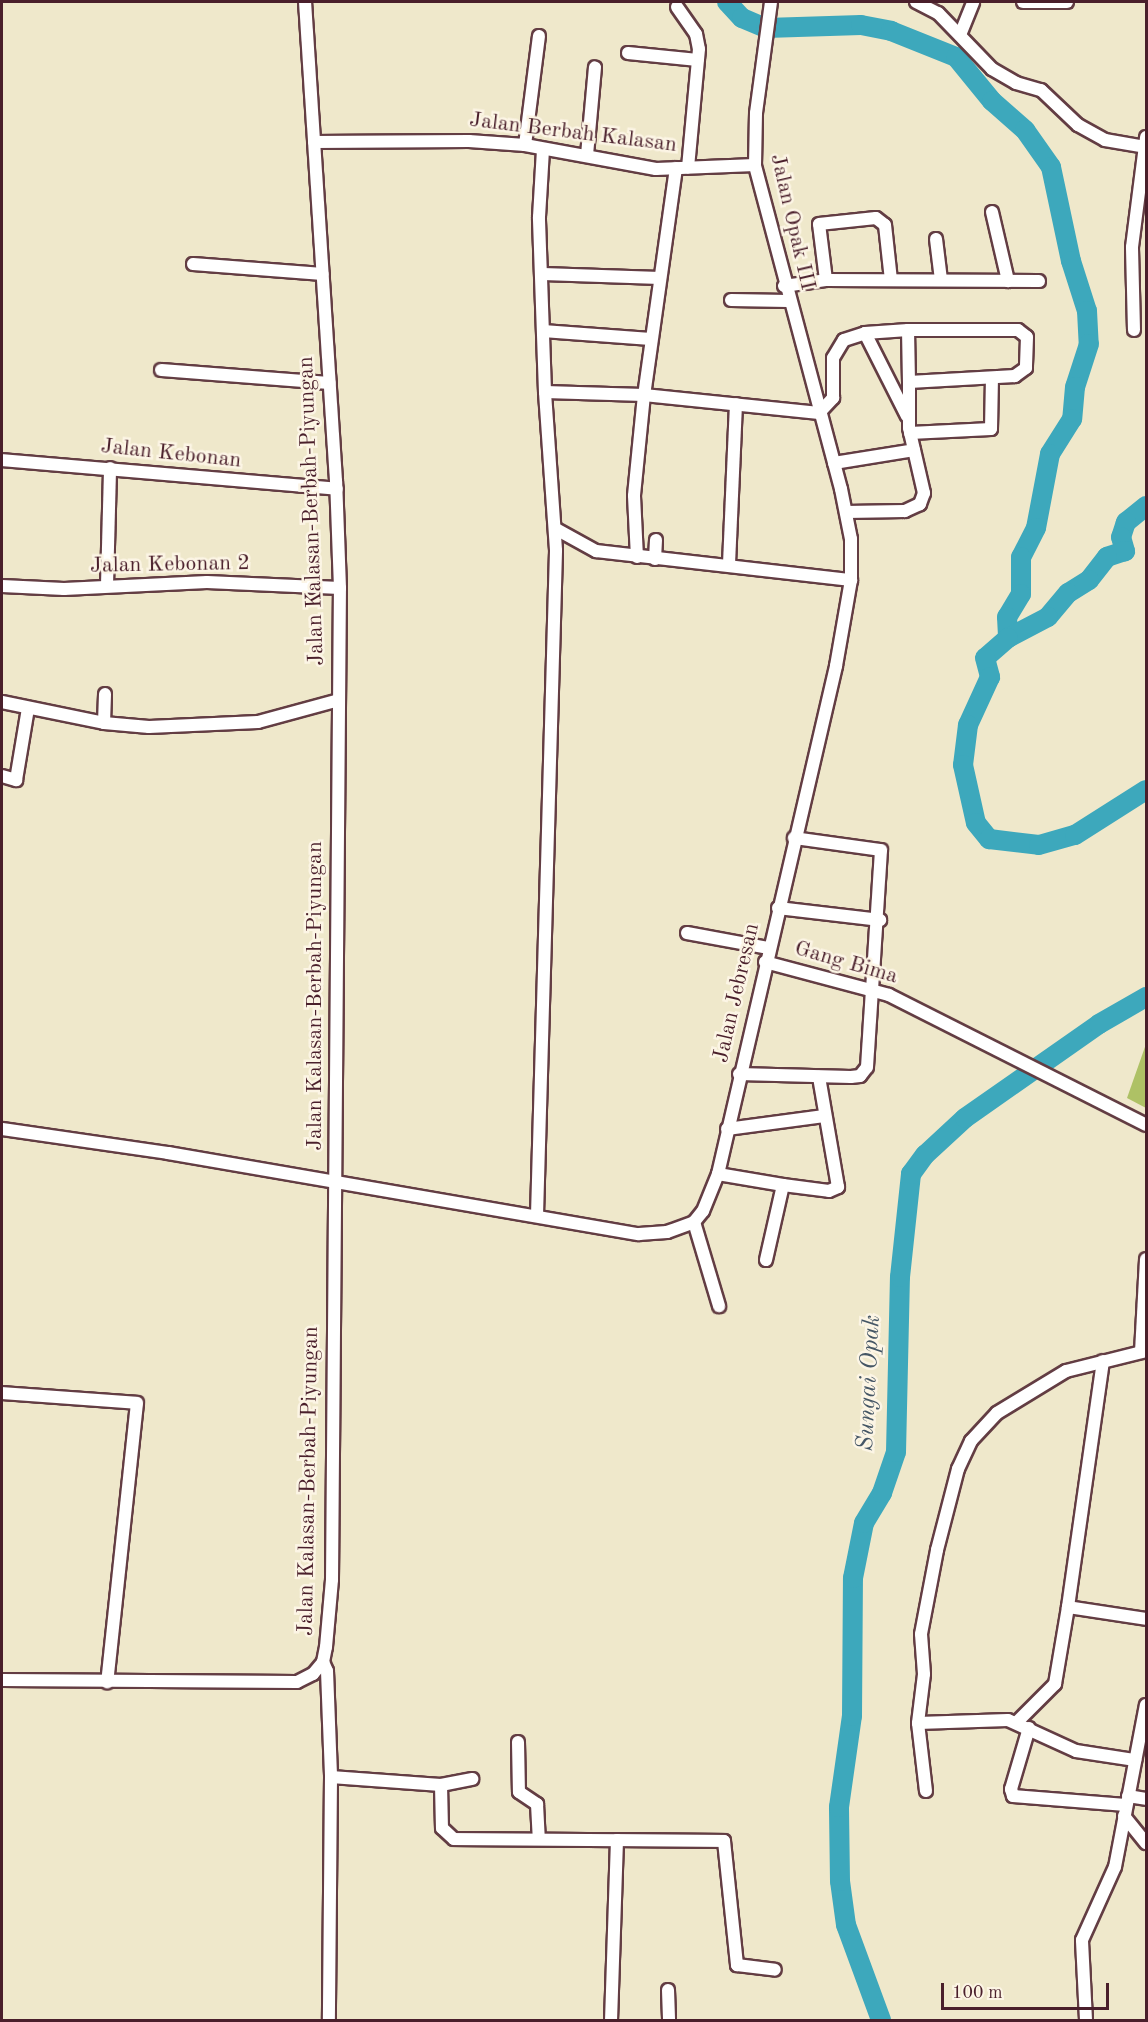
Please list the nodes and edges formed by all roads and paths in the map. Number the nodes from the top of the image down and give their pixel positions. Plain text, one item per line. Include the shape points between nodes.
1 (305, 2) edge
2 (916, 2) edge
3 (973, 2) edge
4 (1023, 2) edge
5 (1067, 2) edge
6 (771, 4) edge
7 (676, 7) dead end
8 (960, 35) junction
9 (539, 36) dead end
10 (628, 53) dead end
11 (698, 60) junction
12 (596, 67) dead end
13 (314, 142) junction
14 (1146, 143) edge
15 (525, 145) junction
16 (543, 149) junction
17 (587, 155) junction
18 (754, 165) junction
19 (682, 168) junction
20 (992, 212) dead end
21 (936, 239) dead end
22 (193, 264) dead end
23 (323, 274) junction
24 (543, 274) junction
25 (660, 278) junction
26 (826, 280) junction
27 (891, 280) junction
28 (941, 280) junction
29 (1008, 281) junction
30 (1039, 281) dead end
31 (784, 286) junction
32 (731, 300) dead end
33 (788, 301) junction
34 (908, 330) junction
35 (1134, 330) dead end
36 (543, 331) junction
37 (865, 333) junction
38 (651, 339) junction
39 (161, 370) dead end
40 (992, 379) junction
41 (909, 382) junction
42 (330, 383) junction
43 (545, 392) junction
44 (644, 395) junction
45 (736, 404) junction
46 (819, 413) junction
47 (909, 420) junction
48 (910, 433) junction
49 (914, 450) junction
50 (2, 460) edge
51 (834, 463) junction
52 (110, 468) junction
53 (337, 489) junction
54 (846, 512) junction
55 (556, 530) junction
56 (656, 540) dead end
57 (636, 557) junction
58 (655, 559) junction
59 (729, 564) junction
60 (851, 580) junction
61 (107, 585) junction
62 (2, 586) edge
63 (340, 588) junction
64 (105, 694) dead end
65 (339, 700) junction
66 (2, 702) edge
67 (28, 708) junction
68 (104, 723) junction
69 (2, 776) edge
70 (794, 838) junction
71 (778, 908) junction
72 (880, 920) junction
73 (687, 933) dead end
74 (768, 948) junction
75 (765, 962) junction
76 (873, 988) junction
77 (740, 1074) junction
78 (819, 1077) junction
79 (824, 1116) junction
80 (1146, 1125) edge
81 (2, 1129) edge
82 (727, 1129) junction
83 (718, 1174) junction
84 (335, 1181) junction
85 (783, 1185) junction
86 (537, 1215) junction
87 (694, 1221) junction
88 (1146, 1259) edge
89 (766, 1260) dead end
90 (719, 1306) dead end
91 (1144, 1352) edge
92 (1103, 1361) junction
93 (2, 1393) edge
94 (1068, 1607) junction
95 (1146, 1619) edge
96 (323, 1662) junction
97 (2, 1680) edge
98 (107, 1682) junction
99 (1146, 1705) edge
100 (1017, 1722) junction
101 (921, 1723) junction
102 (1029, 1728) junction
103 (518, 1742) dead end
104 (1135, 1760) junction
105 (331, 1777) junction
106 (472, 1779) dead end
107 (441, 1785) junction
108 (927, 1791) dead end
109 (1146, 1798) edge
110 (1126, 1806) junction
111 (539, 1839) junction
112 (617, 1840) junction
113 (1146, 1844) edge
114 (775, 1970) dead end
115 (668, 1990) dead end
116 (329, 2020) edge
117 (611, 2020) edge
118 (669, 2020) edge
119 (1086, 2020) edge

1 - 13 street, Jalan Kalasan-Berbah-Piyungan
2 - 8 street via 938,13
3 - 8 street
4 - 5 street
6 - 18 street, Jalan Opak III via 756,113
7 - 11 street via 698,40
8 - 14 street via 992,69 1016,83 1041,90 1092,134
9 - 15 street
10 - 11 street
11 - 19 street
12 - 17 street
13 - 15 street, Jalan Berbah Kalasan via 469,141
13 - 23 street, Jalan Kalasan-Berbah-Piyungan
14 - 35 street via 1132,247
15 - 16 street, Jalan Berbah Kalasan
16 - 17 street, Jalan Berbah Kalasan
16 - 24 street via 539,217
17 - 19 street, Jalan Berbah Kalasan via 656,169
18 - 19 street, Jalan Berbah Kalasan
18 - 31 street, Jalan Opak III
19 - 25 street
20 - 29 street
21 - 28 street
22 - 23 street
23 - 42 street, Jalan Kalasan-Berbah-Piyungan
24 - 25 street
24 - 36 street
25 - 38 street
26 - 27 street
26 - 27 street via 819,224 876,218 885,225
26 - 31 street
27 - 28 street
28 - 29 street
29 - 30 street
31 - 33 street, Jalan Opak III
32 - 33 street
33 - 46 street, Jalan Opak III
34 - 37 street
34 - 40 street via 1022,331 1027,337 1028,352 1024,372
34 - 41 street
36 - 38 street
36 - 43 street
37 - 46 street via 844,340 835,351 833,398
37 - 47 street
38 - 44 street
39 - 42 street
40 - 41 street
40 - 48 street via 991,429
41 - 47 street
42 - 53 street, Jalan Kalasan-Berbah-Piyungan
43 - 44 street
43 - 55 street
44 - 45 street
44 - 57 street via 634,496
45 - 46 street
45 - 59 street
46 - 51 street, Jalan Jebresan
47 - 48 street
48 - 49 street
49 - 51 street
49 - 54 street via 922,477 920,504 905,511
50 - 52 street, Jalan Kebonan
51 - 54 street, Jalan Jebresan
52 - 53 street, Jalan Kebonan via 231,483
52 - 61 street
53 - 63 street, Jalan Kalasan-Berbah-Piyungan
54 - 60 street, Jalan Jebresan
55 - 57 street via 596,551
55 - 86 street
56 - 58 street
57 - 58 street
58 - 59 street
59 - 60 street
60 - 70 street, Jalan Jebresan via 836,666
61 - 62 street, Jalan Kebonan 2 via 64,589
61 - 63 street, Jalan Kebonan 2 via 207,582
63 - 65 street, Jalan Kalasan-Berbah-Piyungan
64 - 68 street
65 - 68 street via 258,722 149,727
65 - 84 street, Jalan Kalasan-Berbah-Piyungan
66 - 67 street
67 - 68 street
67 - 69 street via 16,780
70 - 71 street, Jalan Jebresan
70 - 72 street via 881,850
71 - 72 street
71 - 74 street, Jalan Jebresan
72 - 76 street
73 - 74 street
74 - 75 street, Jalan Jebresan
75 - 76 street, Gang Bima
75 - 77 street, Jalan Jebresan
76 - 78 street via 865,1073
76 - 80 street, Gang Bima
77 - 78 street
77 - 82 street, Jalan Jebresan
78 - 79 street
79 - 82 street
79 - 85 street via 837,1189
81 - 84 street
82 - 83 street, Jalan Jebresan
83 - 85 street
83 - 87 street, Jalan Jebresan via 703,1211
84 - 86 street
84 - 96 street, Jalan Kalasan-Berbah-Piyungan via 332,1580
85 - 89 street
86 - 87 street via 639,1234 667,1232
87 - 90 street
88 - 91 street
91 - 92 street
92 - 94 street
92 - 101 street via 1066,1371 1014,1401 980,1428 971,1441 958,1469 923,1624
93 - 98 street via 137,1403
94 - 95 street
94 - 100 street via 1055,1684
96 - 98 street, Jalan Kalasan-Berbah-Piyungan via 313,1674 297,1682
96 - 105 street via 327,1671
97 - 98 street, Jalan Kalasan-Berbah-Piyungan
99 - 104 street
100 - 101 street
100 - 102 street
101 - 108 street
102 - 104 street via 1076,1751
102 - 110 street via 1011,1789 1013,1796
103 - 111 street via 519,1792 537,1804
104 - 110 street
105 - 107 street
105 - 116 street
106 - 107 street
107 - 111 street via 442,1828 450,1837
109 - 110 street
110 - 113 street
110 - 119 street via 1114,1867 1082,1940
111 - 112 street
112 - 114 street via 724,1841 738,1965
112 - 117 street
115 - 118 street

